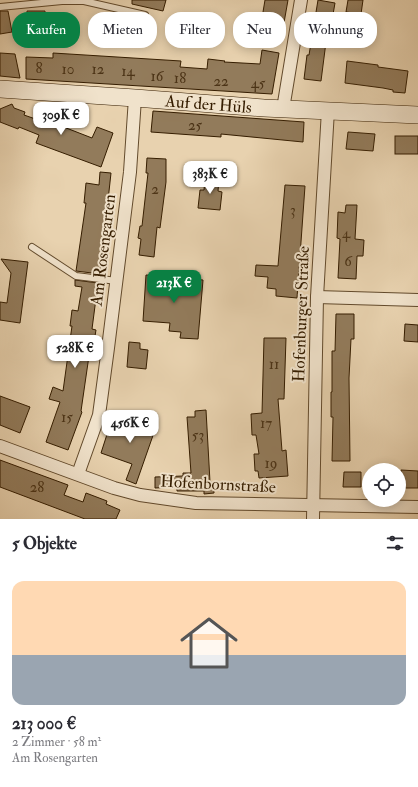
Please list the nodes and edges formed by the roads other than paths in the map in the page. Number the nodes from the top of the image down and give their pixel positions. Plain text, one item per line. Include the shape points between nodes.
1 (301, 0) edge
2 (0, 7) edge
3 (132, 12) edge
4 (0, 89) edge
5 (135, 98) junction
6 (283, 109) junction
7 (328, 110) junction
8 (418, 115) edge
9 (32, 246) dead end
10 (117, 281) junction
11 (317, 297) junction
12 (418, 300) edge
13 (0, 446) edge
14 (78, 474) junction
15 (313, 505) junction
16 (418, 507) edge
17 (313, 519) edge

1 - 6 street
2 - 3 lane via 84,1
4 - 5 street, Auf der Hüls
5 - 6 street, Auf der Hüls
5 - 10 street, Am Rosengarten via 130,172
6 - 7 street, Auf der Hüls
7 - 8 street, Auf der Hüls
7 - 11 street, Hofenburger Straße
9 - 10 lane via 76,276
10 - 14 street, Am Rosengarten via 99,415
11 - 12 street
11 - 15 street, Hofenburger Straße
13 - 14 street, Hofenbornstraße
14 - 15 street, Hofenbornstraße via 114,488 166,500
15 - 16 street, Hofenbornstraße
15 - 17 street, Hofenburger Straße

